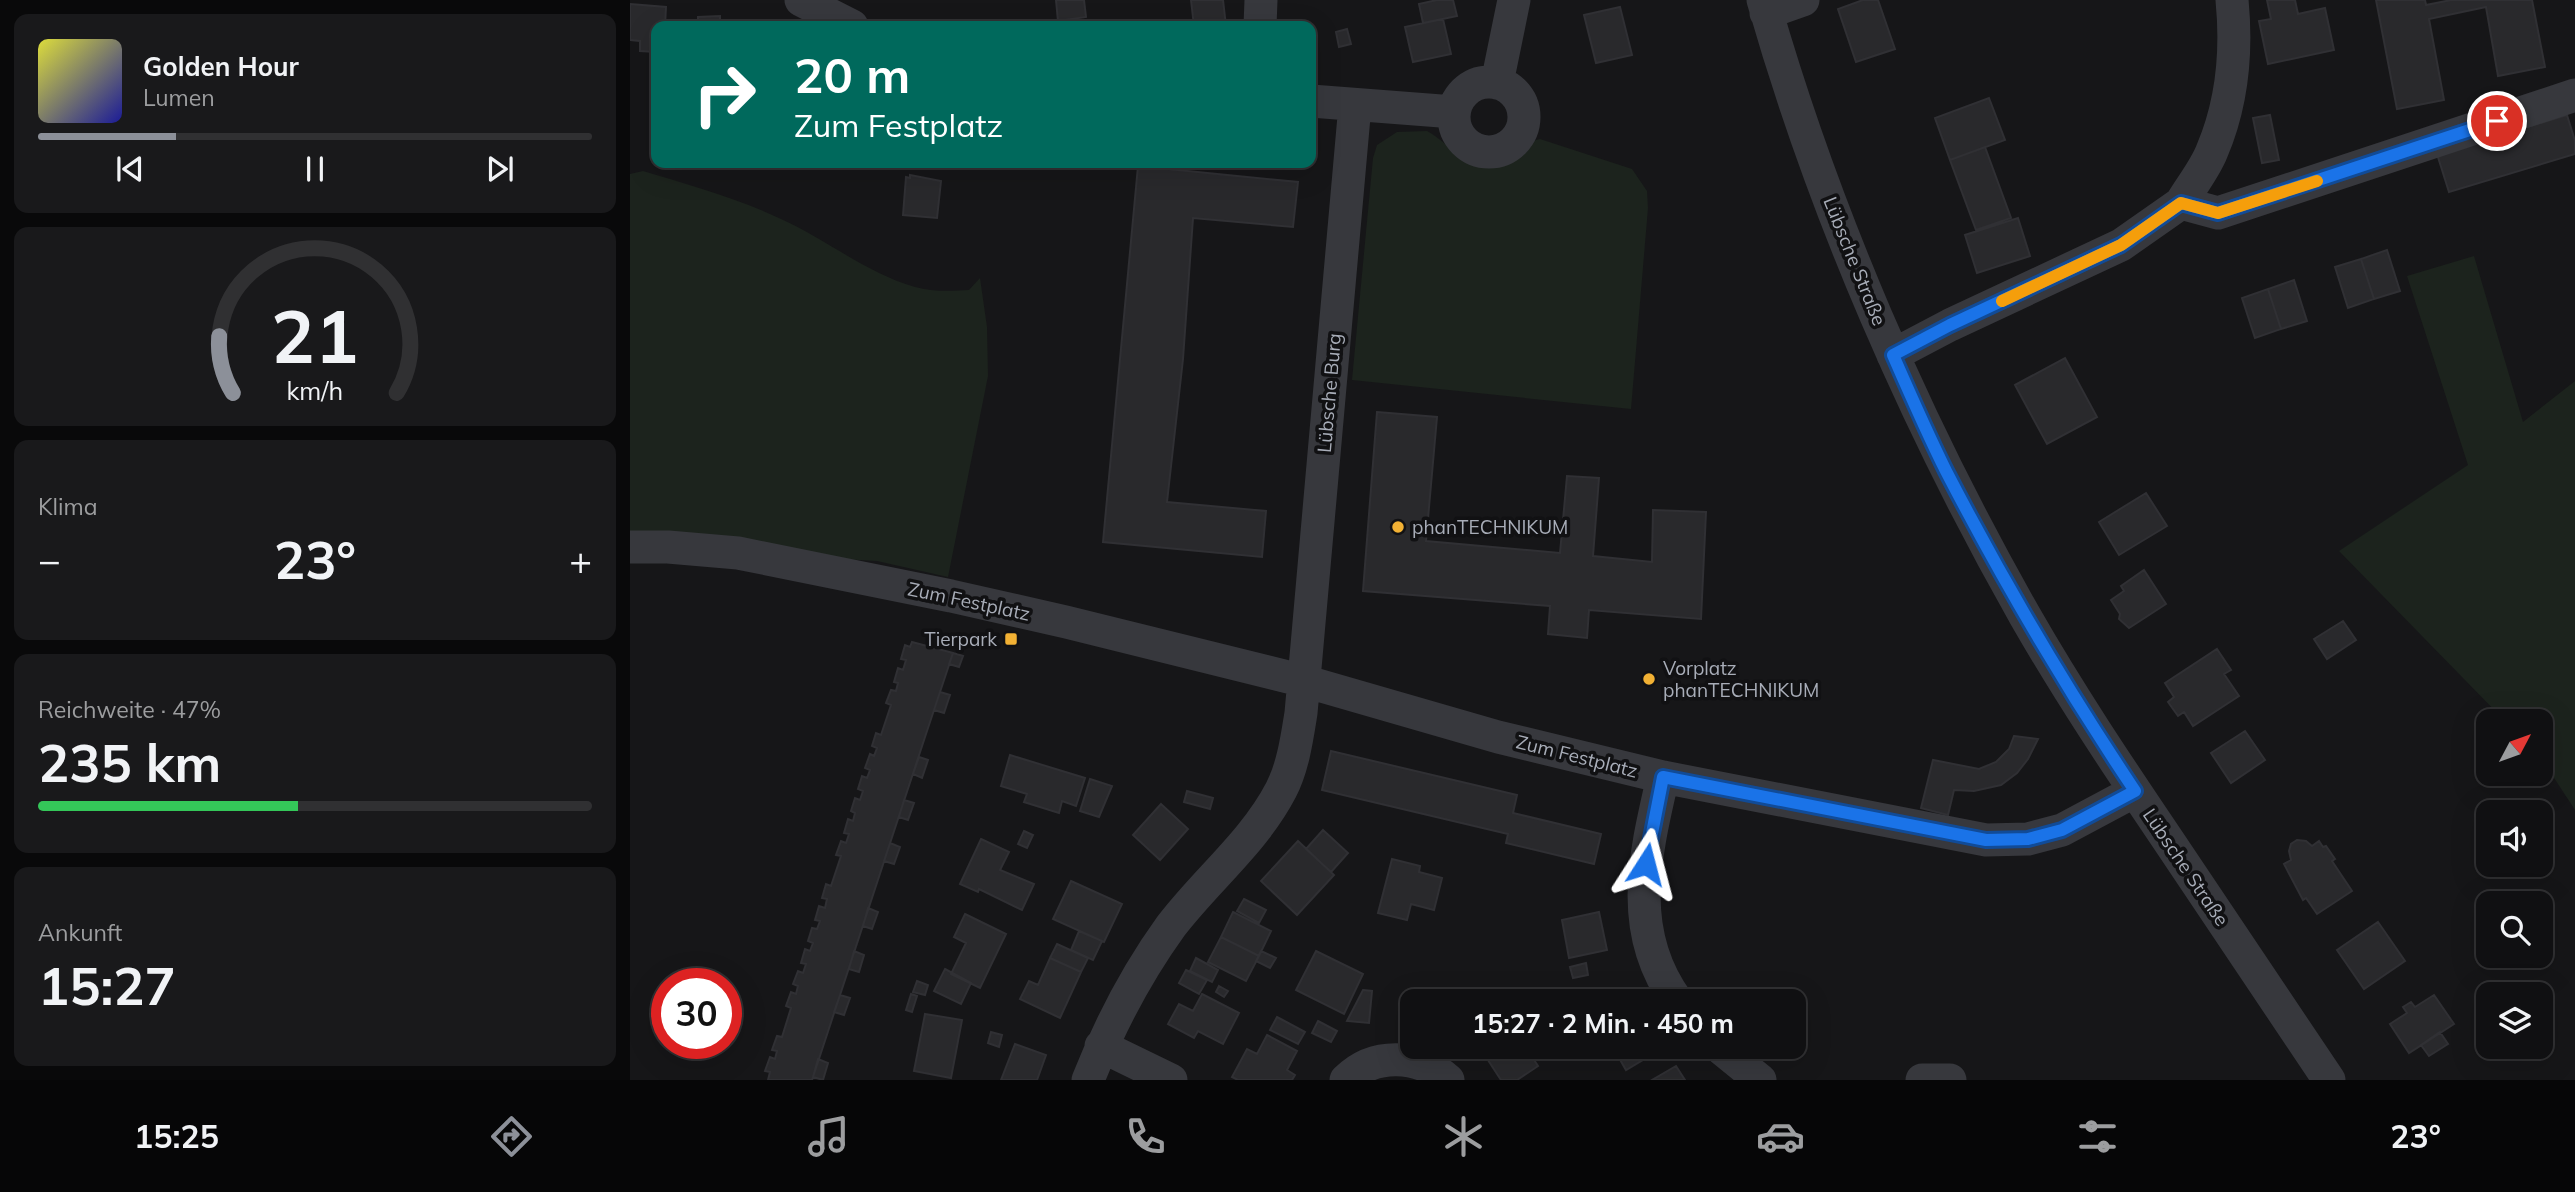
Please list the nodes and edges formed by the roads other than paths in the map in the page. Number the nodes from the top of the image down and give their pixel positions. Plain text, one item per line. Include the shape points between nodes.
1 (801, 0) edge
2 (1261, 0) edge
3 (1514, 0) edge
4 (1803, 0) edge
5 (2232, 0) edge
6 (1765, 6) edge
7 (842, 21) edge
8 (1260, 21) edge
9 (1497, 83) junction
10 (2575, 95) edge
11 (1316, 101) edge
12 (1355, 105) junction
13 (1454, 111) junction
14 (2181, 203) junction
15 (1893, 355) junction
16 (630, 547) edge
17 (1304, 681) junction
18 (1663, 777) junction
19 (2135, 791) junction
20 (1668, 989) edge
21 (1101, 1046) junction
22 (1734, 1059) edge
23 (1088, 1080) edge
24 (1171, 1080) edge
25 (1346, 1080) edge
26 (1448, 1080) edge
27 (1760, 1080) edge
28 (1922, 1080) edge
29 (1950, 1080) edge
30 (2329, 1080) edge

1 - 7 street
2 - 8 street
3 - 9 street
4 - 6 street
5 - 14 street via 2231,85 2212,152
6 - 15 street, Lübsche Straße via 1822,178
9 - 13 street via 1472,86
9 - 13 street via 1515,94 1523,115 1520,133 1504,148 1473,148 1458,133
10 - 14 street via 2218,213
11 - 12 street
12 - 13 street
12 - 17 street, Lübsche Burg
14 - 15 street via 2121,245
15 - 19 street, Lübsche Straße via 1945,469 2026,617
16 - 17 street, Zum Festplatz via 738,553 1066,622
17 - 18 street, Zum Festplatz via 1498,737
17 - 21 street via 1298,730 1282,787 1261,821 1172,925
18 - 19 street, Zum Festplatz via 1986,840 2028,839 2062,830
18 - 20 street via 1642,891 1651,953
19 - 30 street, Lübsche Straße
21 - 23 street
21 - 24 street
22 - 27 street
25 - 26 street via 1364,1066 1390,1059 1423,1064
28 - 29 street

